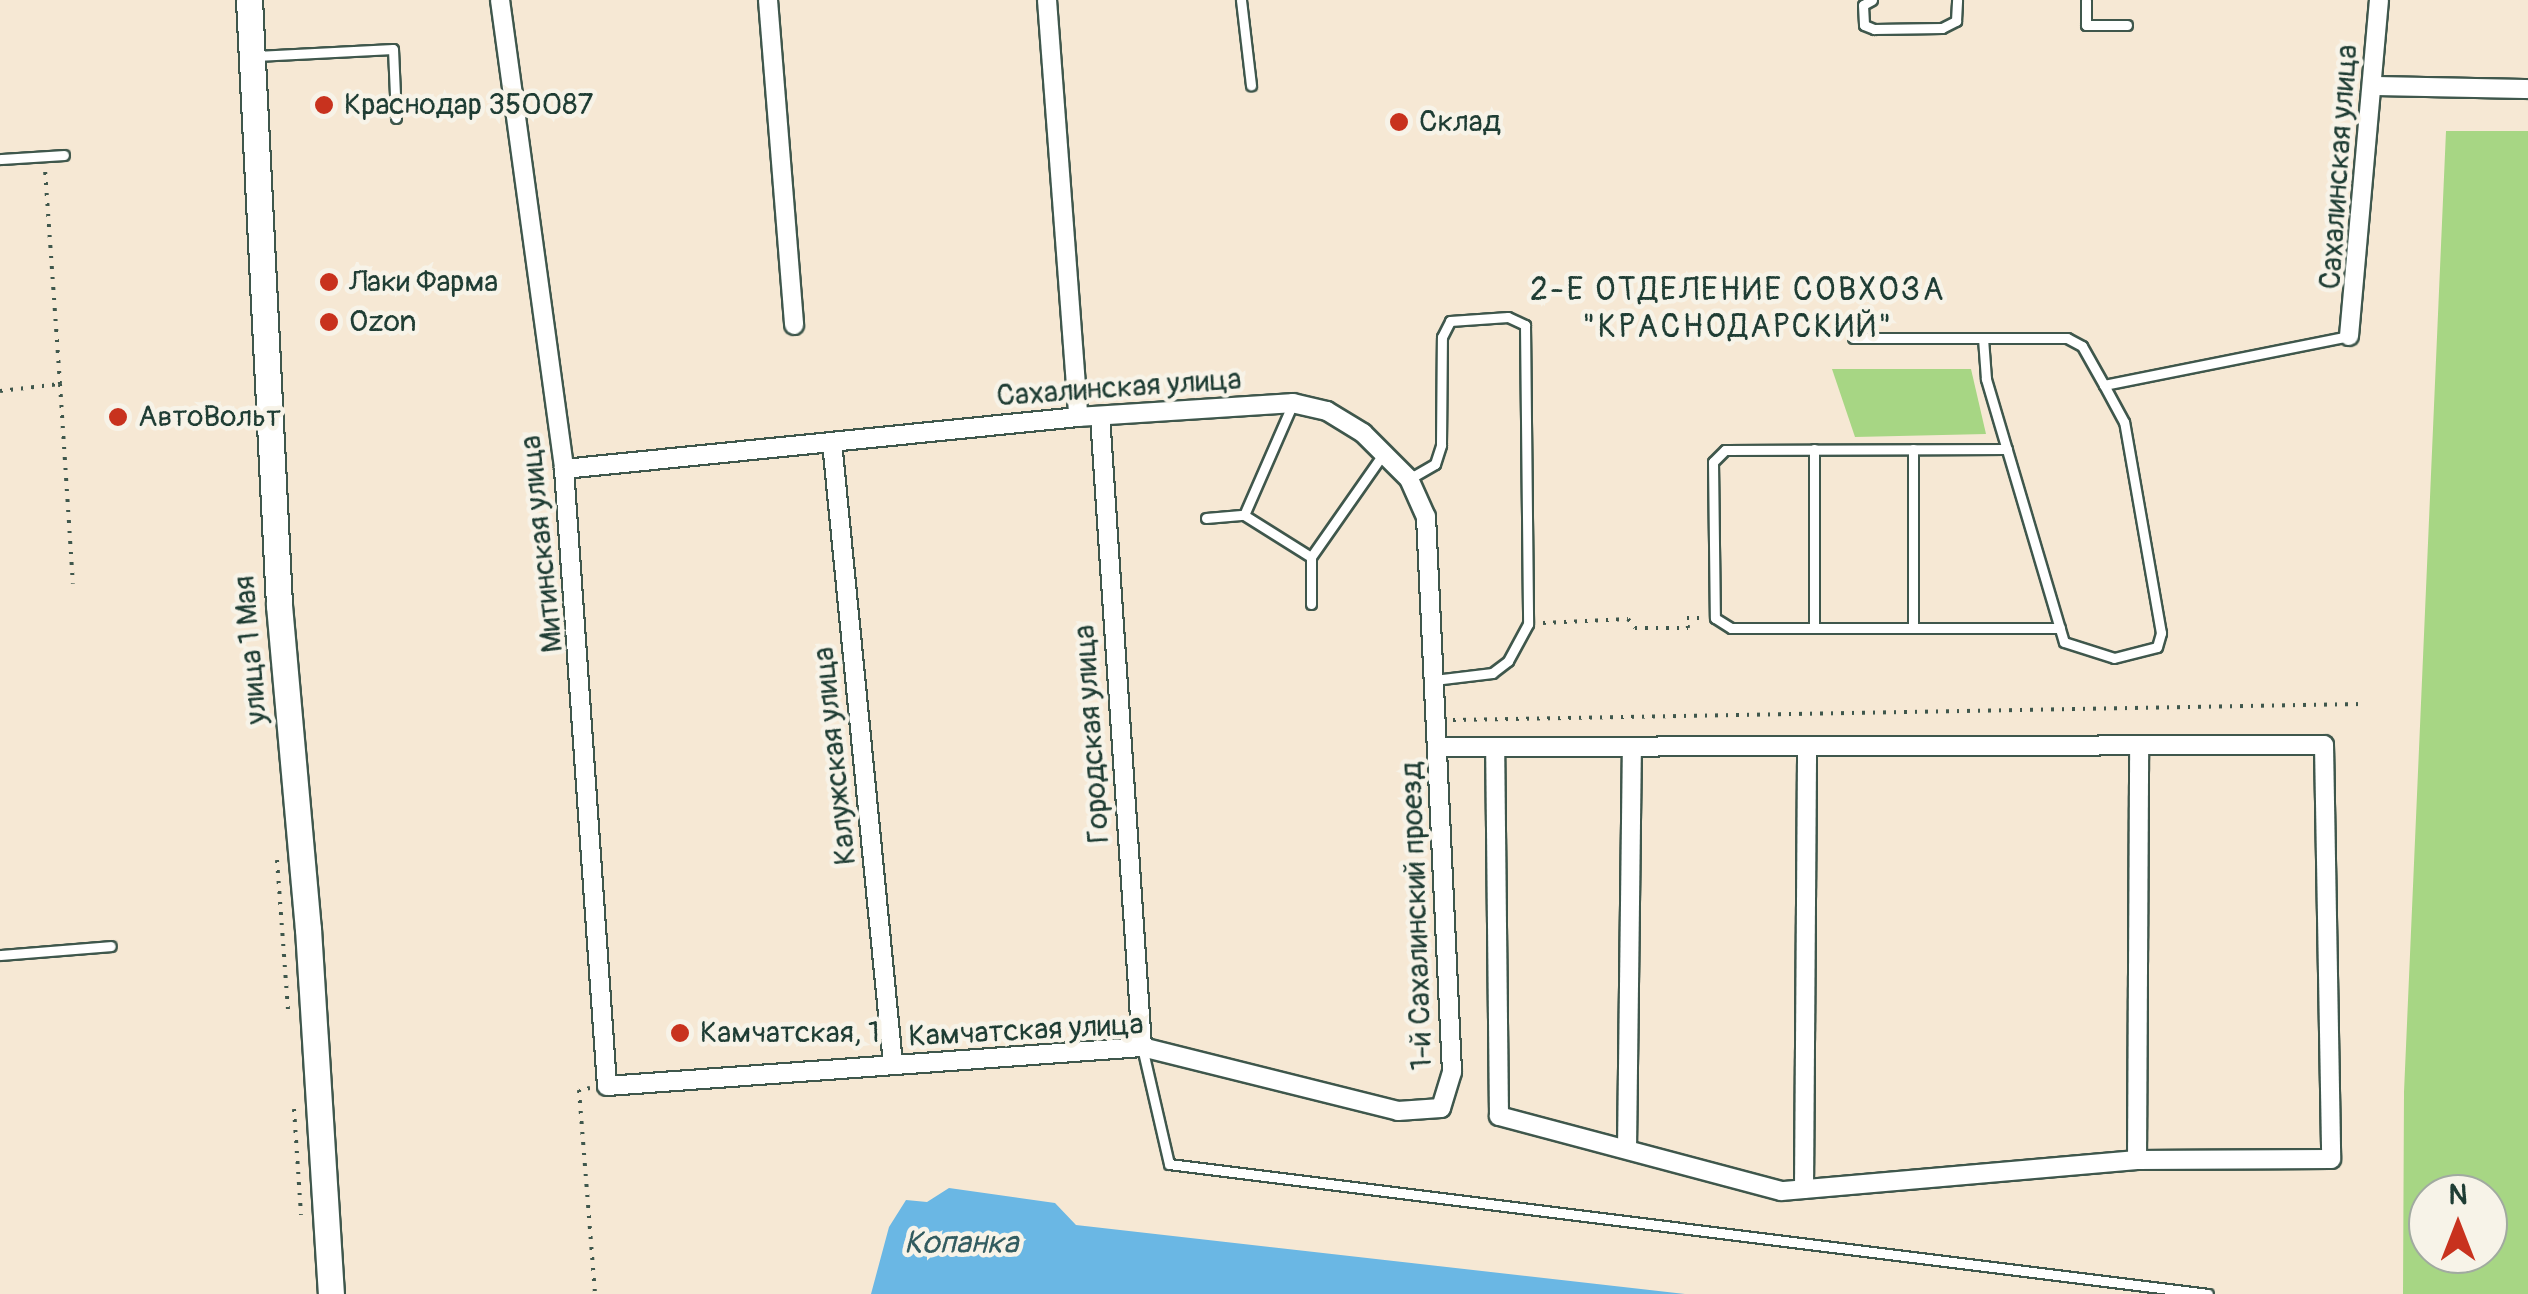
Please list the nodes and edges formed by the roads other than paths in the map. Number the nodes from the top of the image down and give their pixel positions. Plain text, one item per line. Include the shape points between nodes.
1 (249, 0) edge
2 (500, 0) edge
3 (768, 0) edge
4 (1047, 0) edge
5 (1241, 0) edge
6 (1872, 0) edge
7 (1957, 0) edge
8 (2086, 0) edge
9 (2380, 0) edge
10 (2127, 25) dead end
11 (253, 56) junction
12 (1251, 85) dead end
13 (2373, 86) junction
14 (2528, 89) edge
15 (396, 118) dead end
16 (64, 155) dead end
17 (0, 159) edge
18 (794, 325) dead end
19 (2349, 336) joint
20 (1853, 338) dead end
21 (1983, 338) junction
22 (2104, 385) junction
23 (1292, 403) junction
24 (1100, 416) junction
25 (1078, 417) junction
26 (832, 442) junction
27 (1814, 449) junction
28 (1913, 449) junction
29 (2007, 449) junction
30 (1384, 452) junction
31 (564, 469) junction
32 (1409, 479) junction
33 (1244, 515) junction
34 (1206, 518) dead end
35 (1312, 557) junction
36 (1311, 604) dead end
37 (1814, 628) junction
38 (1913, 628) junction
39 (2060, 628) junction
40 (1434, 680) junction
41 (1436, 720) joint
42 (1439, 746) junction
43 (2139, 746) junction
44 (1807, 748) junction
45 (1496, 750) junction
46 (1632, 750) junction
47 (111, 946) dead end
48 (0, 955) edge
49 (1142, 1048) junction
50 (893, 1064) junction
51 (607, 1086) joint
52 (1441, 1108) joint
53 (1627, 1149) junction
54 (2137, 1160) junction
55 (1804, 1189) junction
56 (330, 1294) edge
57 (2208, 1294) edge

1 - 11 street, улица 1 Мая
2 - 31 street, Митинская улица
3 - 18 street
4 - 25 street
5 - 12 lane
6 - 7 lane via 1863,4 1864,25 1874,29 1942,28 1956,20
8 - 10 lane via 2086,25
9 - 13 street, Сахалинская улица
11 - 15 lane via 393,48
11 - 56 street, улица 1 Мая via 279,604
13 - 14 street
13 - 19 street, Сахалинская улица
16 - 17 lane
19 - 22 lane
20 - 21 lane
21 - 22 lane via 2076,339
21 - 29 lane via 1986,379
22 - 39 lane via 2124,422 2160,641 2114,658 2068,647
23 - 24 street, Сахалинская улица
23 - 30 street, Сахалинская улица via 1327,411
23 - 33 lane
24 - 25 street, Сахалинская улица
24 - 49 street, Городская улица
25 - 26 street, Сахалинская улица
26 - 31 street, Сахалинская улица
26 - 50 street, Калужская улица
27 - 28 lane
27 - 37 lane
27 - 37 lane via 1733,449 1717,455 1715,618 1731,628
28 - 29 lane
28 - 38 lane
29 - 39 lane
30 - 32 street, Сахалинская улица
30 - 35 lane
31 - 51 street, Митинская улица
32 - 40 street, Сахалинская улица via 1426,517
32 - 40 lane via 1435,464 1440,445 1442,336 1450,321 1508,317 1526,325 1528,624 1508,661 1492,673
33 - 34 lane
33 - 35 lane
35 - 36 lane
37 - 38 lane
38 - 39 lane
40 - 41 street, Сахалинская улица
41 - 42 street, 1-й Сахалинский проезд
42 - 45 street
42 - 52 street, 1-й Сахалинский проезд via 1452,1072
43 - 44 street
43 - 54 street
43 - 54 street via 2324,744 2332,1159
44 - 46 street
44 - 55 street
45 - 46 street
45 - 53 street via 1500,1116
46 - 53 street
47 - 48 lane
49 - 50 street, Камчатская улица
49 - 52 street, Камчатская улица via 1398,1111
49 - 57 lane via 1168,1164
50 - 51 street, Камчатская улица
53 - 55 street via 1782,1191
54 - 55 street

